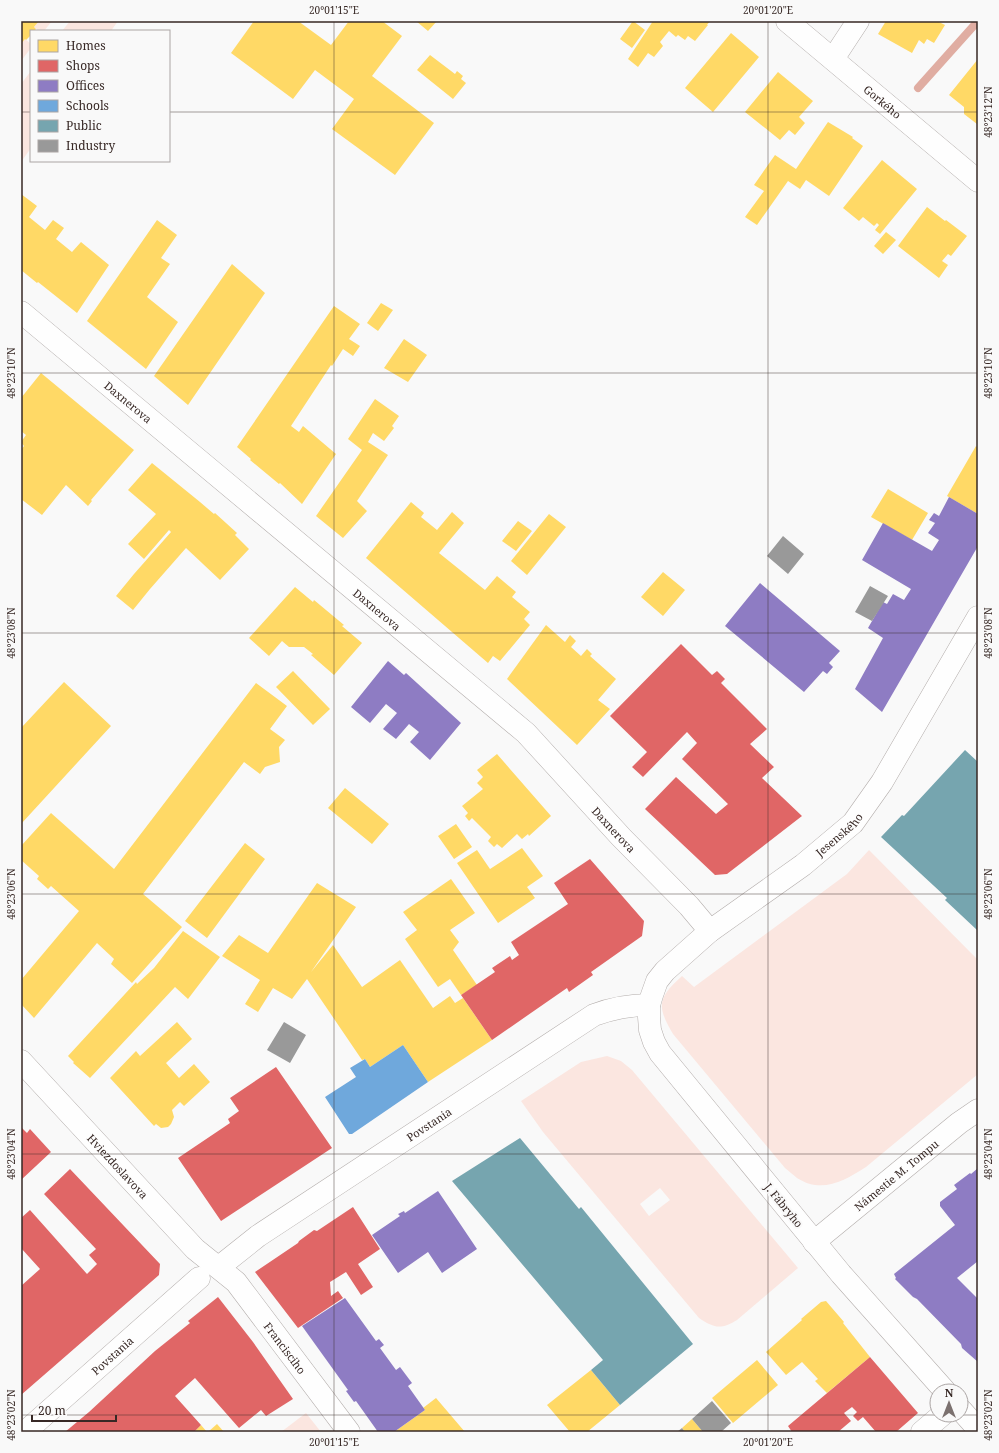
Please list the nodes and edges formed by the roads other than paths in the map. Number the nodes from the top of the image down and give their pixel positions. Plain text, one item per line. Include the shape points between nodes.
1 (787, 21) edge
2 (858, 21) edge
3 (833, 59) junction
4 (978, 181) edge
5 (21, 312) edge
6 (978, 617) edge
7 (710, 931) junction
8 (649, 1005) junction
9 (21, 1061) edge
10 (978, 1110) edge
11 (814, 1242) junction
12 (219, 1267) junction
13 (199, 1278) dead end
14 (938, 1383) edge
15 (969, 1419) edge
16 (933, 1423) edge
17 (978, 1429) edge
18 (25, 1432) edge
19 (349, 1432) edge
20 (922, 1432) edge

1 - 3 street, Gorkého
2 - 3 street
3 - 4 street, Gorkého
5 - 7 street, Daxnerova via 526,733
6 - 7 street, Jesenského via 882,782 852,823 803,865
7 - 8 street, Jesenského via 665,971 657,981
8 - 11 street, J. Fábryho via 650,1030 660,1053
8 - 12 street, Povstania via 631,1005 594,1015 258,1236
9 - 12 street, Hviezdoslavova via 196,1249
10 - 11 street, Námestie M. Tompu via 959,1122
11 - 14 street, J. Fábryho
12 - 19 street, Francisciho via 236,1282
13 - 18 street, Povstania
15 - 17 street
16 - 20 street

